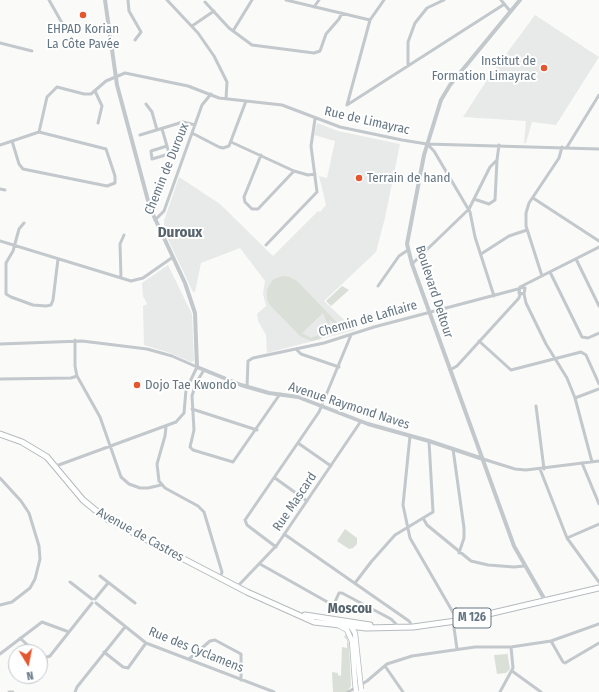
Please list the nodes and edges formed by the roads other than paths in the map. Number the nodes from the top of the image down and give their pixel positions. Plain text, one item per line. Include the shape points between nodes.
1 (49, 0) edge
2 (105, 0) edge
3 (128, 0) edge
4 (167, 0) edge
5 (252, 0) edge
6 (286, 0) edge
7 (319, 0) edge
8 (384, 0) edge
9 (444, 0) edge
10 (501, 0) edge
11 (520, 0) edge
12 (205, 2) dead end
13 (504, 5) junction
14 (314, 7) junction
15 (214, 11) junction
16 (510, 11) junction
17 (342, 13) junction
18 (370, 20) junction
19 (192, 26) junction
20 (66, 30) dead end
21 (233, 31) junction
22 (135, 40) dead end
23 (0, 43) edge
24 (32, 50) dead end
25 (408, 66) junction
26 (115, 76) junction
27 (95, 92) junction
28 (211, 94) junction
29 (599, 95) edge
30 (226, 99) junction
31 (246, 101) junction
32 (146, 104) dead end
33 (315, 119) junction
34 (98, 123) dead end
35 (195, 125) junction
36 (162, 128) junction
37 (157, 130) junction
38 (39, 132) junction
39 (192, 133) junction
40 (140, 136) dead end
41 (12, 141) junction
42 (231, 142) junction
43 (427, 144) junction
44 (0, 145) edge
45 (499, 145) junction
46 (167, 146) junction
47 (562, 147) junction
48 (567, 147) junction
49 (599, 149) edge
50 (261, 155) junction
51 (497, 160) junction
52 (294, 171) junction
53 (315, 174) junction
54 (0, 189) edge
55 (5, 190) dead end
56 (533, 198) junction
57 (474, 200) junction
58 (469, 209) junction
59 (155, 220) junction
60 (24, 223) dead end
61 (527, 230) junction
62 (124, 235) dead end
63 (0, 241) edge
64 (599, 241) edge
65 (14, 245) junction
66 (266, 245) dead end
67 (599, 248) edge
68 (408, 250) junction
69 (481, 254) junction
70 (173, 257) junction
71 (58, 259) junction
72 (576, 259) junction
73 (412, 264) junction
74 (550, 272) junction
75 (542, 276) junction
76 (121, 278) junction
77 (534, 280) junction
78 (378, 286) dead end
79 (520, 288) junction
80 (524, 293) junction
81 (494, 296) junction
82 (517, 300) junction
83 (526, 300) junction
84 (599, 306) edge
85 (429, 312) junction
86 (597, 334) edge
87 (351, 335) junction
88 (599, 339) edge
89 (75, 340) junction
90 (478, 342) junction
91 (0, 344) edge
92 (296, 349) junction
93 (555, 358) junction
94 (339, 366) junction
95 (197, 367) junction
96 (204, 370) junction
97 (450, 370) junction
98 (77, 376) junction
99 (0, 379) edge
100 (599, 384) edge
101 (247, 387) junction
102 (599, 389) edge
103 (280, 394) junction
104 (576, 398) junction
105 (322, 406) junction
106 (536, 406) dead end
107 (192, 409) junction
108 (361, 421) junction
109 (166, 426) junction
110 (257, 430) junction
111 (0, 434) edge
112 (410, 436) junction
113 (429, 441) junction
114 (298, 443) junction
115 (110, 446) junction
116 (453, 449) junction
117 (483, 459) junction
118 (599, 461) edge
119 (592, 462) junction
120 (582, 463) junction
121 (56, 466) junction
122 (331, 466) junction
123 (542, 469) junction
124 (0, 478) edge
125 (275, 478) junction
126 (161, 485) junction
127 (307, 501) junction
128 (599, 504) edge
129 (423, 518) junction
130 (599, 524) edge
131 (408, 527) junction
132 (284, 534) junction
133 (567, 538) junction
134 (276, 548) junction
135 (459, 553) junction
136 (260, 564) junction
137 (524, 566) junction
138 (100, 576) dead end
139 (220, 578) junction
140 (70, 582) dead end
141 (599, 582) edge
142 (108, 583) junction
143 (355, 583) junction
144 (237, 587) junction
145 (599, 588) edge
146 (94, 600) junction
147 (545, 600) junction
148 (135, 603) dead end
149 (0, 605) edge
150 (297, 614) junction
151 (456, 621) junction
152 (346, 622) junction
153 (599, 624) edge
154 (125, 626) junction
155 (377, 626) junction
156 (413, 627) junction
157 (397, 628) junction
158 (353, 630) junction
159 (69, 632) junction
160 (20, 638) junction
161 (352, 641) junction
162 (551, 641) junction
163 (146, 643) junction
164 (599, 643) edge
165 (26, 644) edge
166 (511, 647) junction
167 (457, 649) junction
168 (104, 652) junction
169 (0, 654) edge
170 (48, 657) edge
171 (189, 659) junction
172 (385, 666) junction
173 (512, 671) junction
174 (241, 680) junction
175 (357, 681) junction
176 (358, 691) edge
177 (9, 692) edge
178 (13, 692) edge
179 (75, 692) edge
180 (274, 692) edge
181 (348, 692) edge
182 (403, 692) edge
183 (500, 692) edge
184 (541, 692) edge

1 - 20 street
2 - 26 street
3 - 22 street via 129,11 141,32
4 - 19 street
5 - 21 street
6 - 14 street
7 - 14 street
8 - 18 street
9 - 25 street via 427,8 415,23 408,42
10 - 13 street
11 - 16 street, Boulevard Deltour
12 - 15 street
13 - 16 street
13 - 25 street
14 - 17 street
15 - 19 street
15 - 21 street
16 - 43 street, Boulevard Deltour via 445,92
17 - 18 street
17 - 21 street via 326,34 321,49 314,53 252,45
18 - 25 street via 347,105
19 - 30 street via 208,46 223,72 227,82
23 - 24 street
26 - 27 street via 103,83
26 - 28 street, Rue de Limayrac via 125,72 197,88
26 - 59 street
27 - 34 street via 102,106
27 - 38 street via 84,94 58,88 47,96
28 - 30 street, Rue de Limayrac
28 - 35 street, Chemin de Duroux via 203,102
29 - 48 street
30 - 31 street, Rue de Limayrac
31 - 33 street, Rue de Limayrac via 282,105
31 - 42 street
32 - 37 street via 152,112
33 - 43 street, Rue de Limayrac via 352,130
33 - 53 street via 311,146
35 - 36 street via 183,122
35 - 39 street, Chemin de Duroux
36 - 37 street
36 - 46 street
37 - 40 street
38 - 41 street
38 - 41 street via 106,149 115,176 114,183 107,186 23,169
39 - 42 street via 222,148 229,146
39 - 59 street, Chemin de Duroux via 165,208
41 - 44 street
42 - 50 street
43 - 45 street, Rue de Limayrac
43 - 58 street via 434,151
43 - 68 street, Boulevard Deltour via 408,235
45 - 47 street, Rue de Limayrac
45 - 51 street
46 - 46 street via 169,154 152,159 151,151
47 - 48 street, Rue de Limayrac
47 - 56 street via 559,158
48 - 49 street, Rue de Limayrac
50 - 52 street
50 - 52 street via 244,197 252,209 258,209
51 - 57 street via 490,167
51 - 57 street via 495,200 489,204
52 - 53 street
53 - 66 street via 317,192
54 - 55 street
56 - 61 street via 526,213
56 - 64 street
57 - 58 street
58 - 69 street
58 - 73 street
59 - 70 street, Chemin de Duroux
60 - 65 street via 19,229
61 - 69 street via 509,236
61 - 75 street
62 - 76 street via 120,244
63 - 65 street
65 - 71 street
65 - 71 street via 5,268 6,294 33,305 46,306 52,302
67 - 72 street, Chemin de Lafilaire
68 - 73 street, Boulevard Deltour
68 - 78 street via 399,256
69 - 81 street
70 - 76 street via 139,279 131,281
70 - 95 street, Chemin de Duroux via 195,313
71 - 76 street
72 - 74 street, Chemin de Lafilaire
72 - 84 street
73 - 85 street, Boulevard Deltour
74 - 75 street, Chemin de Lafilaire
74 - 86 street via 582,337 588,338
75 - 77 street, Chemin de Lafilaire
77 - 79 street, Chemin de Lafilaire
77 - 80 street, Chemin de Lafilaire
79 - 80 street
79 - 80 street
79 - 81 street, Chemin de Lafilaire
80 - 82 street, Chemin de Lafilaire
80 - 83 street
81 - 85 street, Chemin de Lafilaire
82 - 83 street
82 - 90 street, Chemin de Lafilaire
83 - 93 street
85 - 87 street, Chemin de Lafilaire
85 - 97 street, Boulevard Deltour
86 - 88 street
87 - 92 street, Chemin de Lafilaire
87 - 94 street
89 - 91 street, Avenue Raymond Naves
89 - 95 street, Avenue Raymond Naves via 147,349
89 - 98 street
90 - 93 street via 511,370
90 - 97 street, Chemin de Lafilaire via 457,366
92 - 94 street via 301,354
92 - 101 street, Chemin de Lafilaire via 250,359
93 - 100 street via 578,351 584,353
93 - 104 street
94 - 105 street
95 - 96 street, Avenue Raymond Naves
95 - 109 street via 186,390 184,413 176,422
96 - 101 street, Avenue Raymond Naves
96 - 107 street via 193,391
97 - 117 street, Boulevard Deltour
98 - 99 street
98 - 115 street via 100,417
101 - 103 street, Avenue Raymond Naves
102 - 104 street
103 - 105 street, Avenue Raymond Naves via 298,397
103 - 110 street
104 - 119 street
105 - 108 street, Avenue Raymond Naves
105 - 114 street
106 - 123 street
107 - 110 street
107 - 110 street via 194,430 190,445 193,450 232,462
108 - 112 street, Avenue Raymond Naves
108 - 122 street, Rue Mascard
109 - 115 street
109 - 126 street via 166,436 157,468
111 - 121 main road, Avenue de Castres / M 126 via 34,448
112 - 113 street, Avenue Raymond Naves
112 - 131 street via 403,505
113 - 116 street, Avenue Raymond Naves
113 - 129 street via 434,511
114 - 122 street
114 - 125 street
115 - 121 street
115 - 126 street via 120,474 126,482 144,489
116 - 117 street, Avenue Raymond Naves
116 - 135 street via 464,528
117 - 123 street, Avenue Raymond Naves via 515,469
117 - 137 street, Boulevard Deltour via 514,546
118 - 119 street, Avenue Raymond Naves
119 - 120 street, Avenue Raymond Naves
120 - 123 street, Avenue Raymond Naves
120 - 128 street
121 - 139 main road, Avenue de Castres / M 126 via 84,500 102,516
122 - 127 street, Rue Mascard
123 - 133 street
124 - 149 street via 29,514 40,558 37,574 30,588 16,599
125 - 127 street
125 - 134 street via 245,522
126 - 139 street via 204,512 222,572
127 - 132 street, Rue Mascard
129 - 131 street
129 - 135 street via 427,525
130 - 133 street
131 - 143 street via 395,535
131 - 151 street via 412,542
132 - 134 street, Rue Mascard
132 - 143 street
133 - 141 street
134 - 136 street, Rue Mascard
135 - 137 street via 481,564
136 - 144 street, Rue Mascard
136 - 157 street via 331,604 334,604 342,593 391,619
137 - 147 street, Boulevard Deltour
138 - 142 street
139 - 144 main road, Avenue de Castres / M 126
140 - 146 street, Rue des Cyclamens
142 - 146 street
142 - 148 street
143 - 156 street via 412,623
144 - 150 main road, Avenue de Castres / M 126
145 - 147 main road, Avenue de Castres / M 126
146 - 154 street, Rue des Cyclamens
146 - 159 street
147 - 151 main road, Avenue de Castres / M 126
150 - 152 main road, Avenue de Castres / M 126
150 - 158 main road, Avenue de Castres / M 126 via 314,622
151 - 156 main road, Avenue de Castres / M 126
151 - 167 street
152 - 155 main road, Avenue de Castres / M 126
152 - 158 main road
153 - 162 street
154 - 163 street, Rue des Cyclamens
154 - 168 street
155 - 157 main road, Avenue de Castres / M 126
155 - 158 main road, Avenue de Castres
156 - 157 main road, Avenue de Castres / M 126
157 - 158 main road, Avenue de Castres / M 126
158 - 161 main road
158 - 161 main road
158 - 175 main road
159 - 160 street via 42,622
159 - 170 street
160 - 165 street
160 - 169 street
161 - 175 main road
162 - 164 street via 565,663
162 - 166 street
163 - 168 street via 128,668
163 - 171 street, Rue des Cyclamens
166 - 167 street via 480,646
166 - 173 street
167 - 172 street via 418,654
168 - 179 street
171 - 174 street, Rue des Cyclamens
171 - 174 street via 210,640 215,640 241,654
172 - 181 street
172 - 182 street
173 - 183 street
173 - 184 street
174 - 180 street, Rue des Cyclamens
175 - 176 main road, bridge
177 - 178 street

